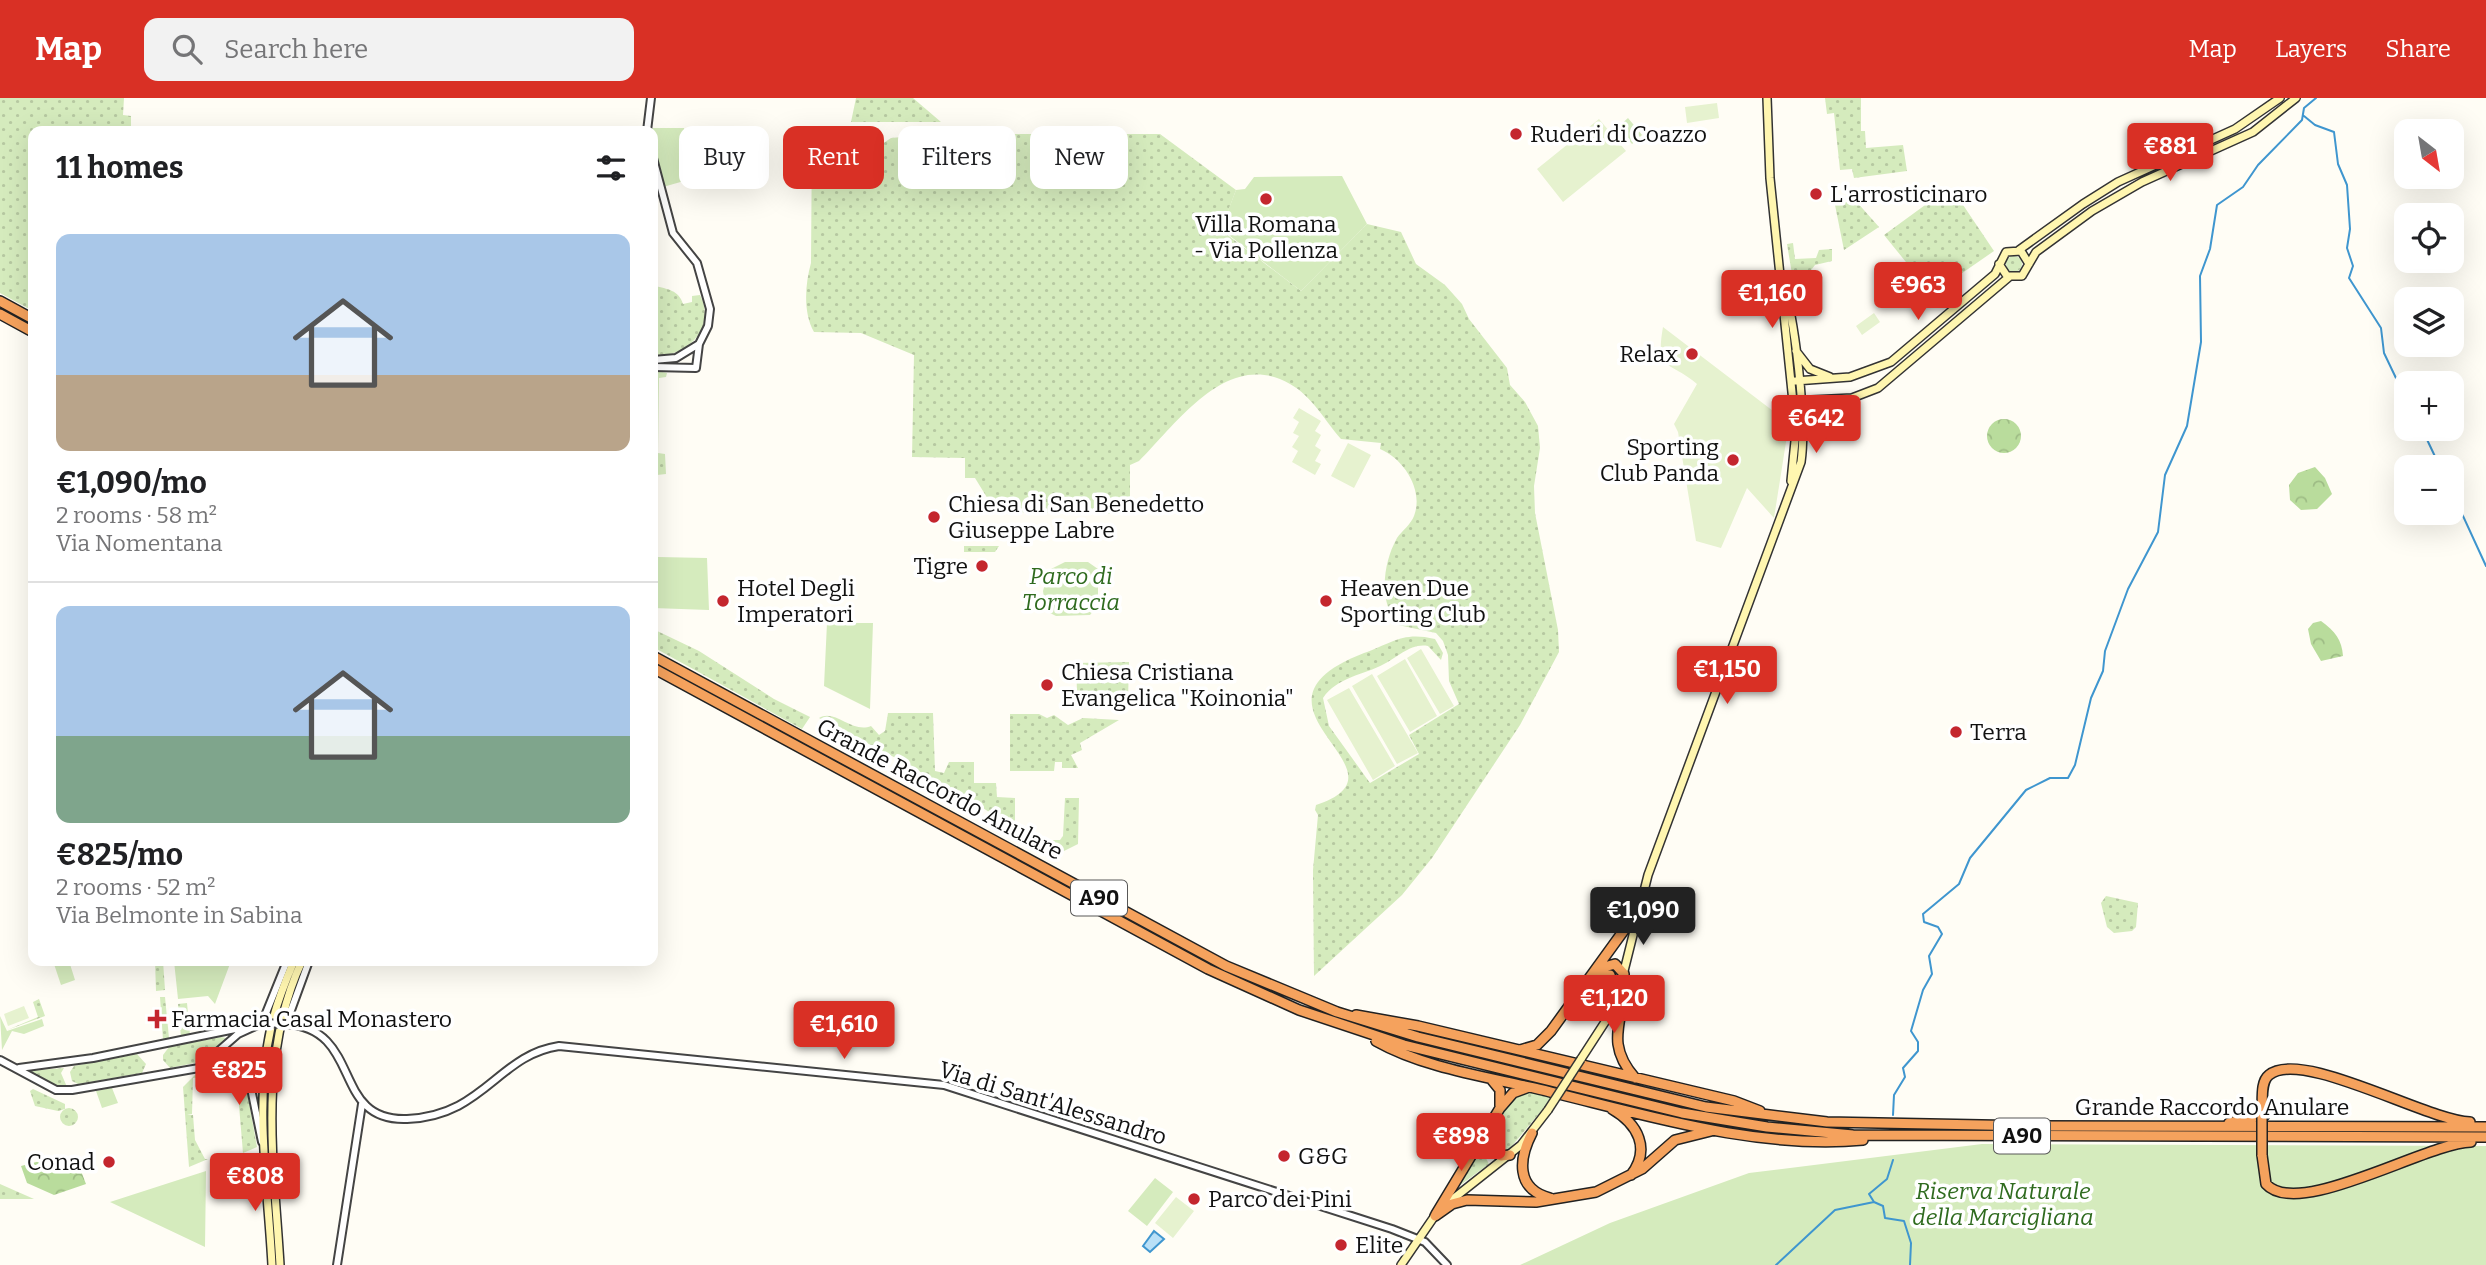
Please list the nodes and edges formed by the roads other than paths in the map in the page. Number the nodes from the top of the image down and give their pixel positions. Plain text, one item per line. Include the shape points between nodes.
1 (650, 98) edge
2 (1767, 98) edge
3 (2280, 98) edge
4 (2296, 98) edge
5 (647, 126) edge
6 (658, 176) edge
7 (2019, 250) junction
8 (1999, 264) junction
9 (2029, 265) junction
10 (1781, 276) junction
11 (2009, 277) junction
12 (0, 301) edge
13 (0, 314) edge
14 (28, 316) edge
15 (28, 329) edge
16 (699, 344) junction
17 (1794, 349) junction
18 (658, 360) edge
19 (658, 367) edge
20 (1841, 379) junction
21 (1795, 381) junction
22 (1801, 413) junction
23 (1790, 489) junction
24 (658, 659) edge
25 (658, 671) edge
26 (1635, 915) junction
27 (285, 966) edge
28 (291, 966) edge
29 (300, 966) edge
30 (307, 966) edge
31 (1595, 970) junction
32 (1624, 974) junction
33 (1588, 979) junction
34 (1617, 995) junction
35 (291, 1006) junction
36 (1337, 1012) junction
37 (262, 1023) junction
38 (254, 1024) junction
39 (286, 1024) junction
40 (303, 1026) junction
41 (1551, 1031) junction
42 (1362, 1033) junction
43 (1518, 1051) junction
44 (213, 1055) junction
45 (0, 1060) edge
46 (1559, 1060) junction
47 (16, 1068) junction
48 (1489, 1077) junction
49 (1637, 1079) junction
50 (1530, 1087) junction
51 (362, 1104) junction
52 (1601, 1104) junction
53 (1500, 1108) junction
54 (2263, 1113) junction
55 (1775, 1117) junction
56 (2486, 1124) edge
57 (2220, 1126) junction
58 (1488, 1128) junction
59 (1717, 1130) junction
60 (1532, 1133) junction
61 (1897, 1136) junction
62 (2486, 1140) edge
63 (1510, 1155) junction
64 (266, 1159) junction
65 (1628, 1178) junction
66 (1562, 1199) junction
67 (1435, 1216) junction
68 (1420, 1240) junction
69 (272, 1265) edge
70 (280, 1265) edge
71 (337, 1265) edge
72 (1401, 1265) edge
73 (1447, 1265) edge

1 - 5 street
2 - 10 main road
3 - 7 main road via 2235,130 2118,182
4 - 9 main road via 2243,137 2105,203 2036,252
6 - 16 street via 675,237 697,263 710,309
7 - 8 main road via 2006,252
7 - 9 main road
8 - 11 main road
8 - 20 main road via 1995,274 1898,358 1871,372
9 - 11 main road via 2022,276
10 - 17 main road
10 - 21 main road
11 - 22 main road via 1878,388 1854,398 1809,400
12 - 14 highway
13 - 15 highway
16 - 18 street via 669,360
16 - 19 street via 696,364
17 - 20 main road via 1812,371
17 - 21 main road
20 - 21 main road
21 - 22 main road
21 - 23 main road via 1796,439
22 - 23 main road via 1802,458
23 - 26 main road
24 - 36 highway, Grande Raccordo Anulare / A90 via 1193,948
25 - 42 highway, Grande Raccordo Anulare / A90 via 1208,969
26 - 31 highway
26 - 32 main road
27 - 37 street
28 - 64 main road via 270,1029
29 - 70 main road via 279,1028 272,1082
30 - 35 street
31 - 32 highway via 1615,964
31 - 33 highway
32 - 34 main road
32 - 49 highway via 1616,1046 1622,1062
33 - 34 highway via 1609,975
33 - 41 highway
34 - 60 main road, bridge via 1605,1022
35 - 39 street
35 - 40 street
36 - 43 highway
36 - 55 highway, Grande Raccordo Anulare / A90 via 1611,1085
37 - 38 street
37 - 39 street, bridge
38 - 44 street
38 - 47 street via 93,1058
39 - 40 street
40 - 51 street via 320,1033 334,1048
41 - 43 highway via 1536,1045
41 - 46 highway via 1550,1049
42 - 48 highway via 1399,1053
42 - 61 highway, Grande Raccordo Anulare / A90 via 1682,1113 1767,1127
43 - 46 highway
44 - 47 street via 199,1068 68,1091 54,1089
44 - 64 street via 235,1059 247,1069
45 - 47 street
46 - 49 highway
48 - 50 highway
48 - 53 highway via 1500,1090
49 - 55 highway via 1734,1101
50 - 52 highway
50 - 53 highway via 1513,1093
51 - 68 street, Via di Sant'Alessandro via 387,1117 403,1119 446,1113 475,1097 530,1054 559,1046 944,1086 1206,1167
51 - 71 street
52 - 59 highway
52 - 65 highway via 1624,1117 1639,1136 1640,1156
53 - 58 highway
54 - 56 highway via 2263,1086 2268,1076 2278,1070 2293,1070 2328,1075 2458,1121
54 - 57 highway
54 - 62 highway, bridge via 2266,1184 2277,1192 2294,1194 2331,1187 2443,1147
55 - 57 highway, Grande Raccordo Anulare / A90 via 1866,1124
56 - 57 highway, Grande Raccordo Anulare / A90
58 - 63 highway via 1485,1138 1490,1150
58 - 67 highway
59 - 61 highway via 1817,1143
59 - 65 highway via 1670,1142
60 - 63 main road
60 - 66 highway via 1522,1158 1522,1175 1537,1194
61 - 62 highway, Grande Raccordo Anulare / A90
63 - 67 main road via 1454,1196
64 - 69 main road
65 - 66 highway via 1596,1192
66 - 67 highway via 1528,1203 1467,1200
67 - 68 main road
68 - 72 main road
68 - 73 street

